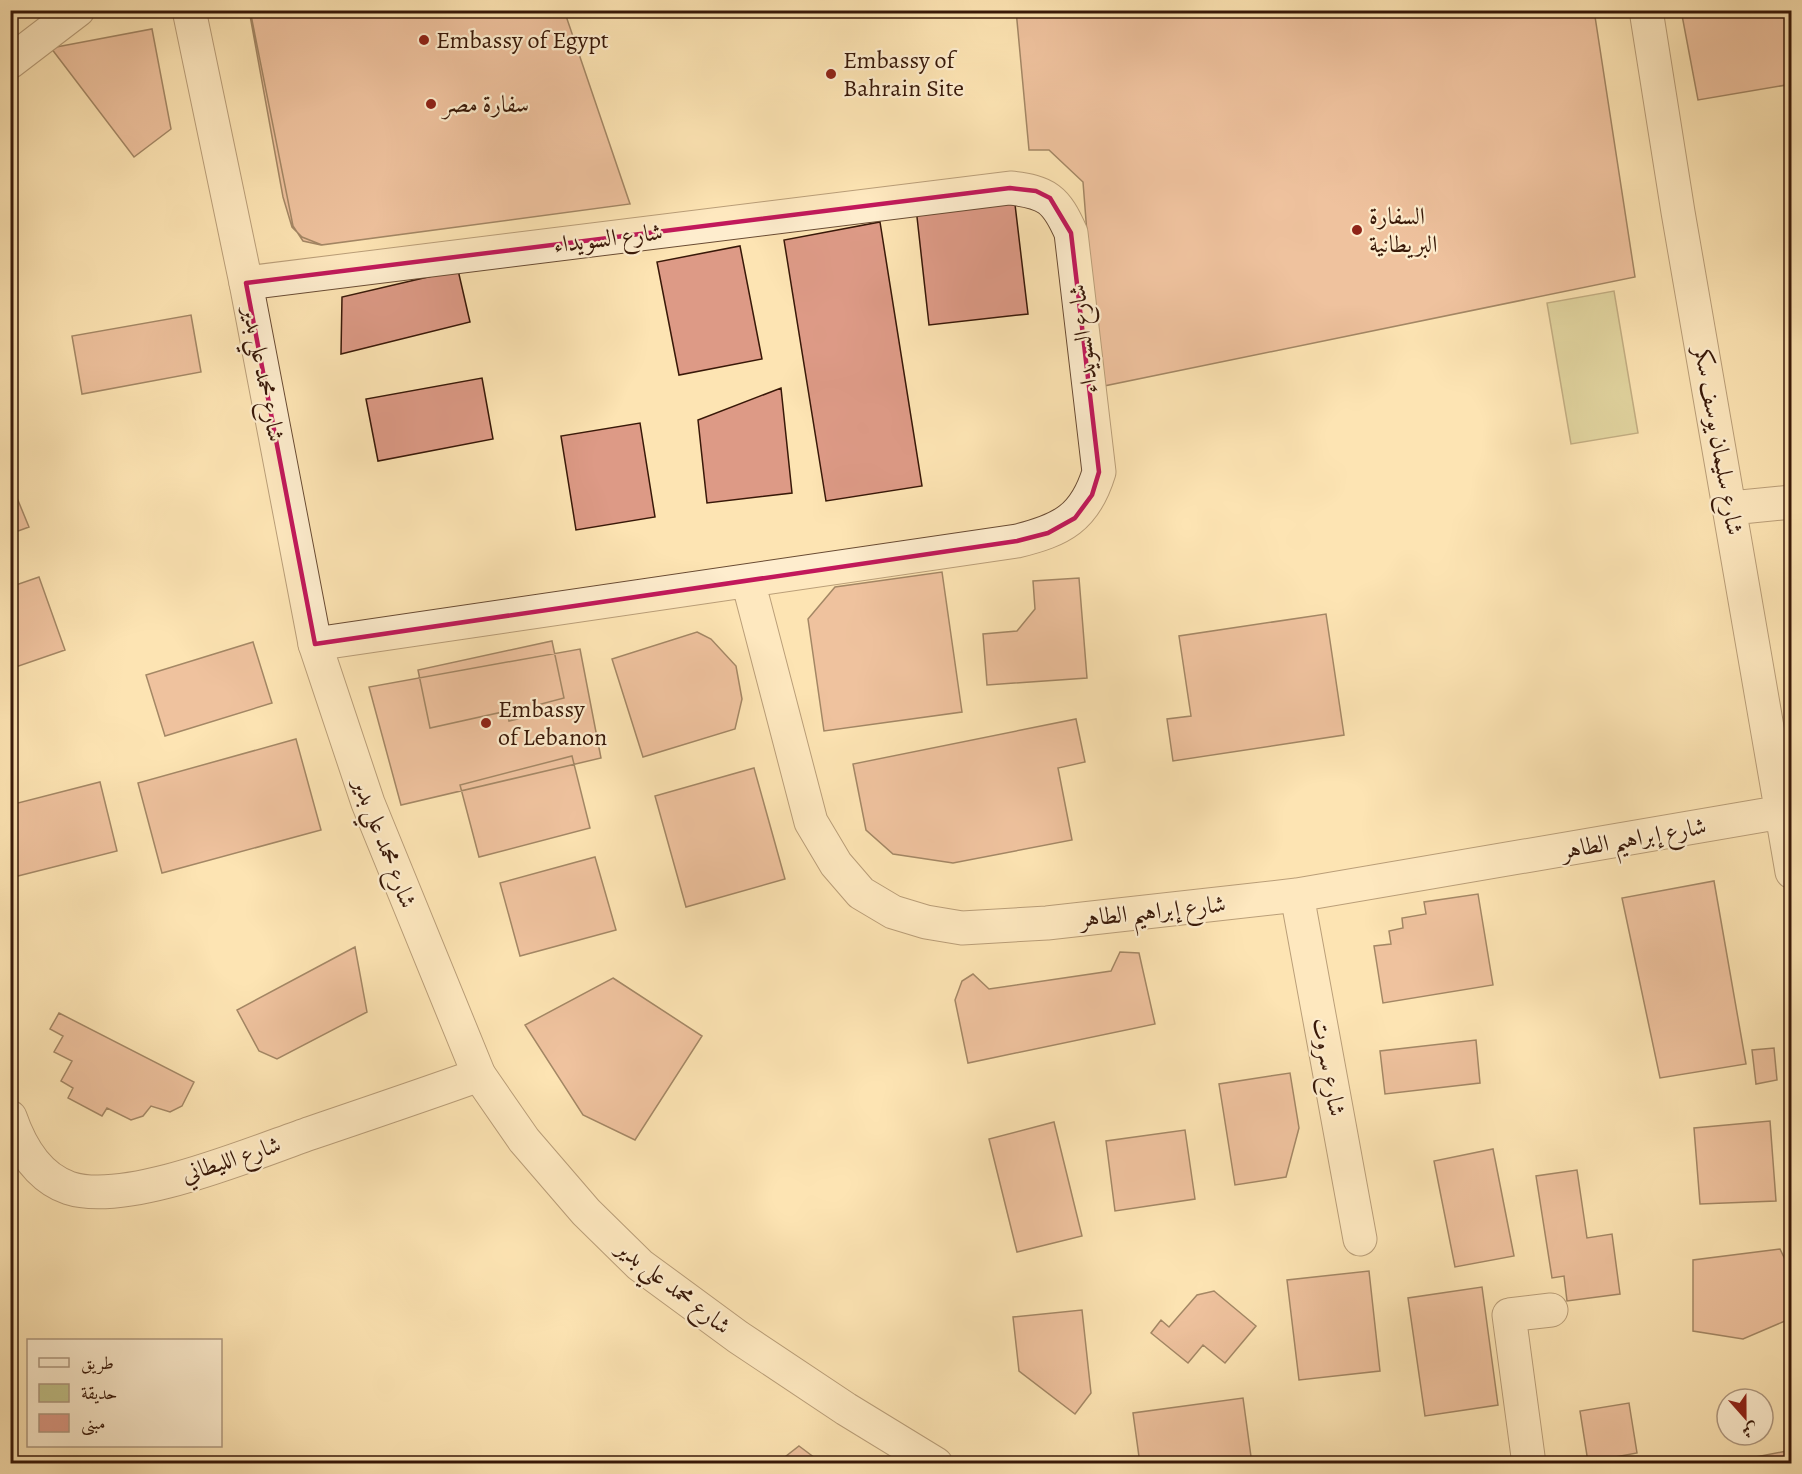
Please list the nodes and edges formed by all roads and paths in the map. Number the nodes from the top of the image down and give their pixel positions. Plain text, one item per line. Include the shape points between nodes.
1 (78, 10) edge
2 (189, 10) edge
3 (1646, 10) edge
4 (10, 62) edge
5 (246, 283) junction
6 (1791, 502) edge
7 (1731, 508) junction
8 (748, 581) junction
9 (315, 644) junction
10 (1782, 812) junction
11 (1791, 872) edge
12 (1298, 895) junction
13 (479, 1076) junction
14 (10, 1117) edge
15 (1360, 1239) dead end
16 (1551, 1310) dead end
17 (936, 1464) edge
18 (1529, 1464) edge

1 - 4 street
2 - 5 street, شارع محمد علي بدير
3 - 7 street, شارع سليمان يوسف سكر
5 - 8 street, شارع السويداء via 1010,188 1036,191 1050,198 1071,233 1099,472 1092,495 1075,518 1048,533 1017,541
5 - 9 street, شارع محمد علي بدير
6 - 7 street
7 - 10 street, شارع سليمان يوسف سكر
8 - 9 street, شارع السويداء
8 - 12 street, شارع إبراهيم الطاهر via 811,822 836,864 861,893 893,912 962,928 1047,923
9 - 13 street, شارع محمد علي بدير via 368,804
10 - 11 street, شارع سليمان يوسف سكر
10 - 12 street, شارع إبراهيم الطاهر
12 - 15 street, شارع سروت
13 - 14 street, شارع الليطاني via 218,1165 124,1190 70,1188 47,1177 29,1158
13 - 17 street, شارع محمد علي بدير via 524,1140 586,1212 640,1265 757,1351
16 - 18 street via 1509,1315

